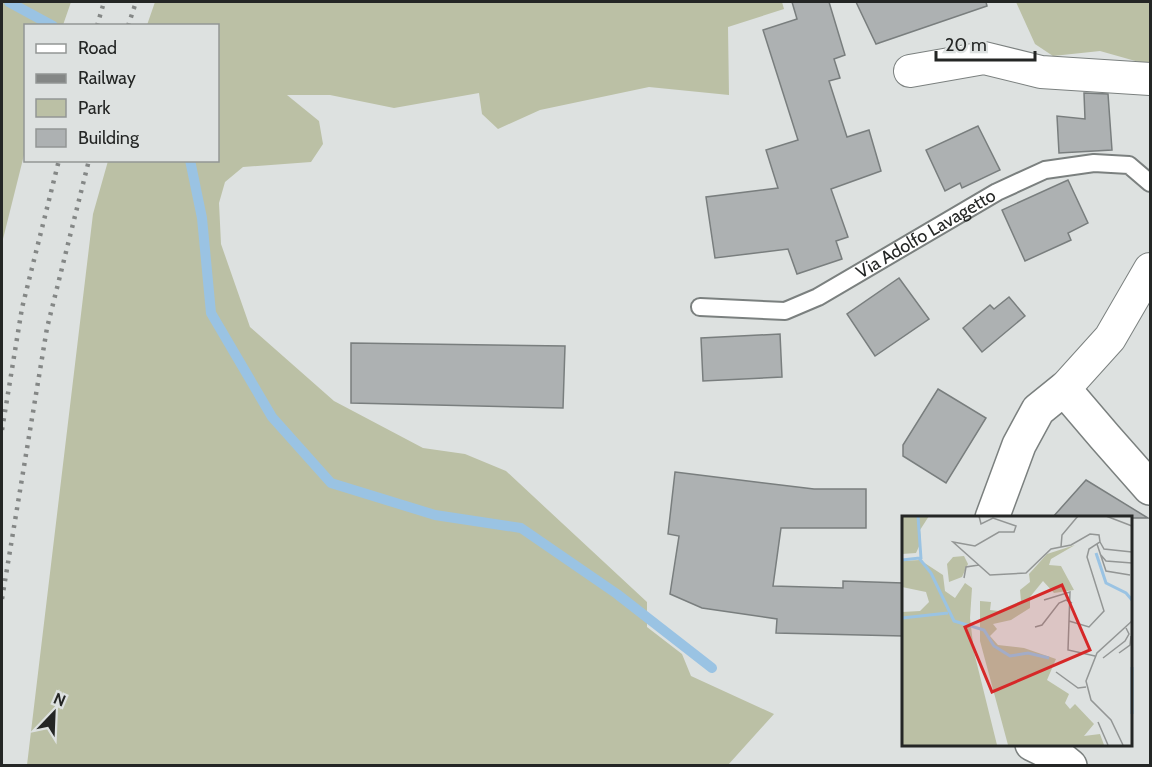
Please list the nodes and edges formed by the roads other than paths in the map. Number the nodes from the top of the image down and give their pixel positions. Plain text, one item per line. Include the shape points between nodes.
1 (910, 71) dead end
2 (1150, 80) edge
3 (1150, 183) edge
4 (1150, 269) edge
5 (700, 307) dead end
6 (1064, 389) junction
7 (1150, 488) edge
8 (993, 516) edge
9 (1036, 746) edge
10 (1070, 765) edge

1 - 2 street via 984,58 1041,72
3 - 5 lane, Via Adolfo Lavagetto via 1129,165 1094,164 1045,170 997,192 818,297 785,311
4 - 6 street via 1110,338
6 - 7 street
6 - 8 street via 1038,410
9 - 10 street

